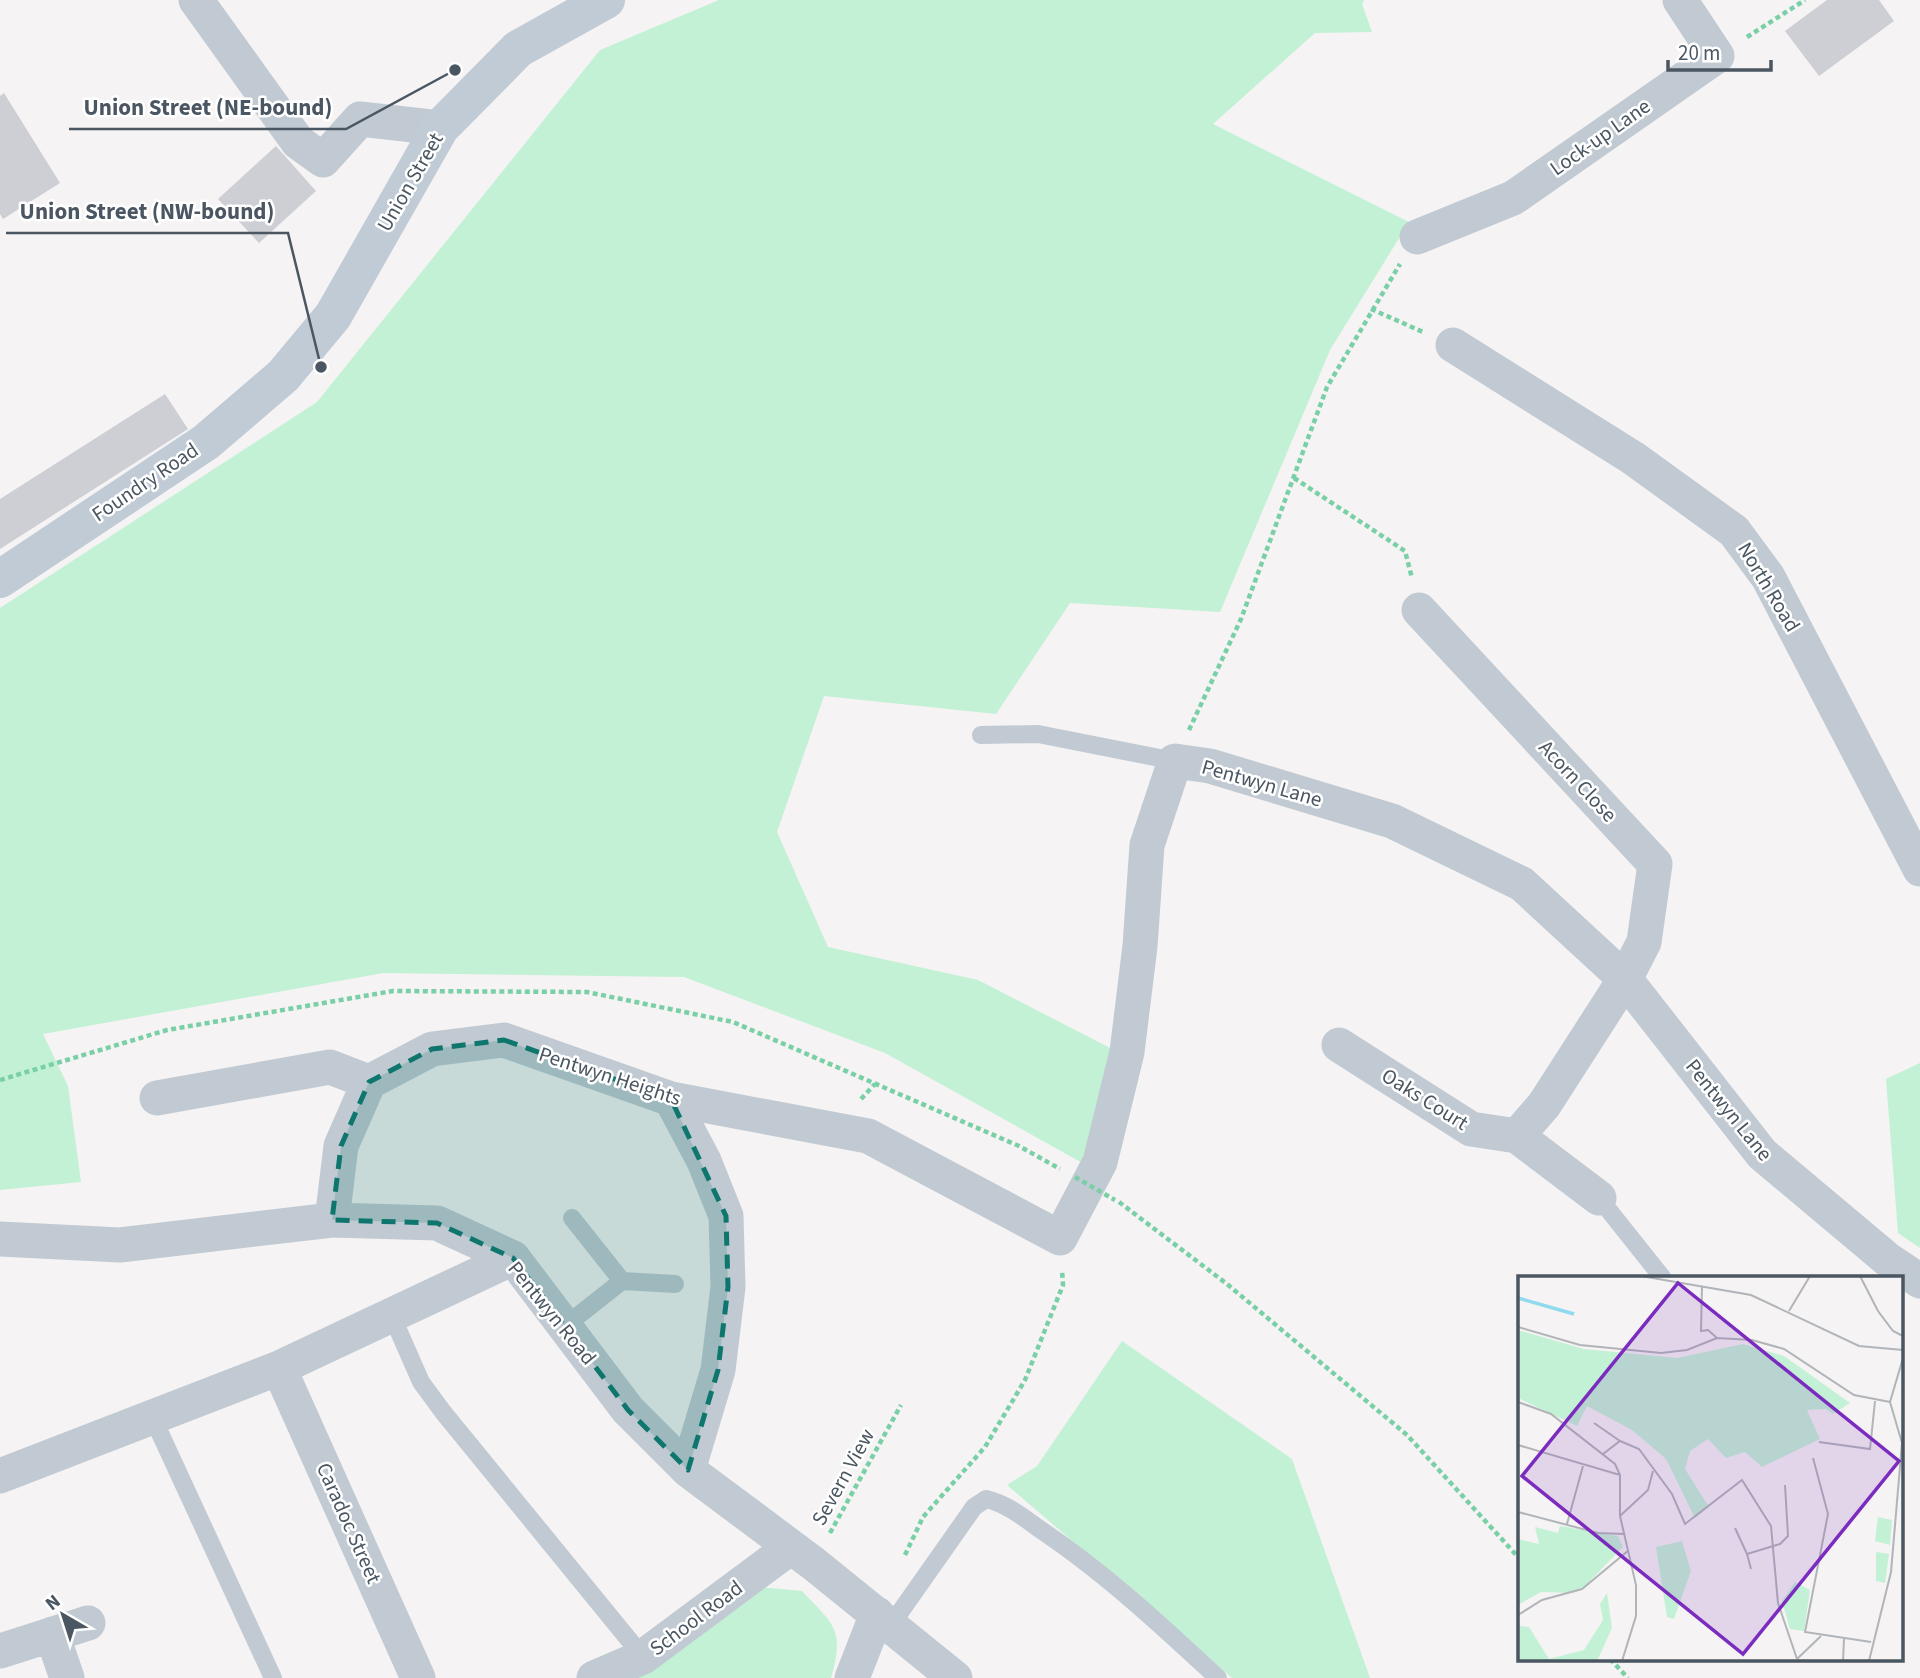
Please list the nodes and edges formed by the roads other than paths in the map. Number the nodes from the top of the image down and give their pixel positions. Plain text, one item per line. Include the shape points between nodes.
1 (196, 0) edge
2 (606, 0) edge
3 (1680, 0) edge
4 (440, 128) junction
5 (1418, 237) road end
6 (1453, 345) road end
7 (282, 376) joint
8 (0, 579) edge
9 (1419, 610) road end
10 (981, 735) dead end
11 (1175, 761) junction
12 (1920, 869) edge
13 (1625, 979) junction
14 (1339, 1045) dead end
15 (369, 1082) junction
16 (157, 1098) dead end
17 (670, 1099) junction
18 (1517, 1136) junction
19 (1600, 1198) joint
20 (572, 1218) dead end
21 (332, 1220) junction
22 (1060, 1238) joint
23 (0, 1239) edge
24 (513, 1258) junction
25 (1661, 1276) edge
26 (622, 1281) junction
27 (1920, 1281) edge
28 (675, 1284) dead end
29 (392, 1316) junction
30 (565, 1326) junction
31 (279, 1368) junction
32 (153, 1418) junction
33 (688, 1470) junction
34 (0, 1476) edge
35 (802, 1555) junction
36 (884, 1620) junction
37 (88, 1623) dead end
38 (52, 1634) junction
39 (0, 1651) edge
40 (643, 1657) junction
41 (67, 1678) edge
42 (273, 1678) edge
43 (418, 1678) edge
44 (594, 1678) edge
45 (852, 1678) edge
46 (955, 1678) edge
47 (1218, 1678) edge

1 - 4 street via 298,142 324,160 360,119
2 - 4 main road, Union Street via 518,49
3 - 5 street, Lock-up Lane via 1717,56 1513,198
4 - 7 main road, Union Street via 333,316
6 - 12 street, North Road via 1633,458 1734,531 1768,577
7 - 8 main road, Foundry Road via 206,442
9 - 13 street, Acorn Close via 1655,864 1644,942
10 - 11 lane via 1038,734
11 - 13 street, Pentwyn Lane via 1210,766 1392,821 1498,872 1522,884
11 - 22 street, Pentwyn Lane via 1147,845 1127,1052 1100,1162
13 - 18 street via 1544,1105
13 - 27 street, Pentwyn Lane via 1762,1154 1887,1259
14 - 18 street, Oaks Court via 1471,1129
15 - 16 street via 330,1067
15 - 17 street, Pentwyn Heights via 432,1049 504,1040
15 - 21 street via 341,1146
17 - 22 street, Pentwyn Heights via 868,1136
17 - 33 street via 704,1161 726,1216 728,1287 718,1370
18 - 19 street, Oaks Court
19 - 25 lane
20 - 26 lane
21 - 23 street, Pentwyn Road via 120,1245
21 - 24 street, Pentwyn Road via 437,1223
24 - 29 street
24 - 30 street, Pentwyn Road
26 - 28 lane
26 - 30 lane
29 - 31 street
29 - 40 lane via 421,1382 443,1412
30 - 33 street, Pentwyn Road via 628,1410
31 - 32 street
31 - 43 street, Caradoc Street
32 - 34 street
32 - 42 lane
33 - 35 street, Pentwyn Road
35 - 36 street, Pentwyn Road
35 - 40 street, School Road
36 - 45 street
36 - 46 street, Pentwyn Road
36 - 47 lane via 974,1507 986,1499 1003,1503 1068,1548
37 - 38 street
38 - 39 street
38 - 41 street
40 - 44 street, School Road

